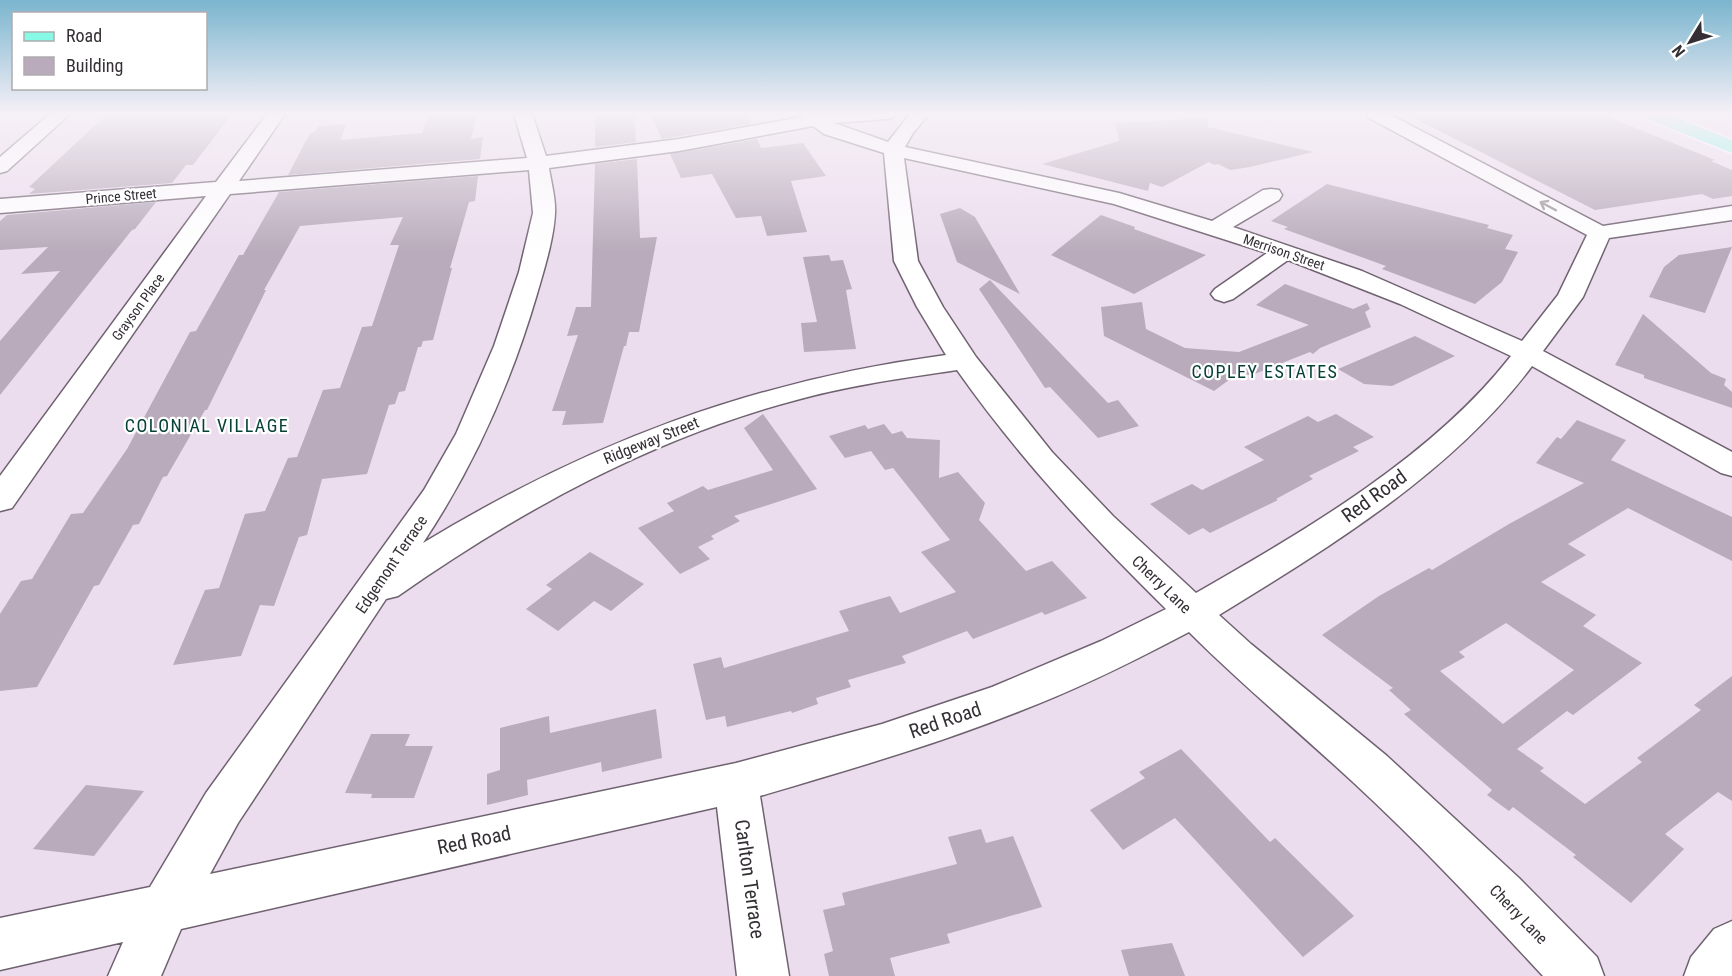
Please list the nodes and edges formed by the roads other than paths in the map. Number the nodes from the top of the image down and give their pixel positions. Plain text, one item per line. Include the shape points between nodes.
1 (244, 160) edge
2 (537, 160) edge
3 (565, 160) edge
4 (894, 160) edge
5 (937, 160) edge
6 (1461, 160) edge
7 (538, 163) junction
8 (224, 188) junction
9 (1272, 195) dead end
10 (0, 206) edge
11 (1732, 213) edge
12 (1216, 228) junction
13 (1600, 233) junction
14 (1285, 251) junction
15 (1224, 294) dead end
16 (1528, 354) junction
17 (964, 361) junction
18 (1732, 466) edge
19 (0, 500) edge
20 (369, 597) junction
21 (1192, 613) junction
22 (736, 783) junction
23 (165, 908) junction
24 (0, 944) edge
25 (1732, 947) edge
26 (134, 976) edge
27 (763, 976) edge
28 (1578, 976) edge
29 (1710, 976) edge

1 - 8 street, Grayson Place
2 - 7 street, Edgemont Terrace
3 - 7 street, Prince Street
4 - 17 street, Cherry Lane via 906,261
5 - 12 street, Merrison Street via 1119,199
13 -> 6 street
7 - 8 street, Prince Street
7 - 20 street, Edgemont Terrace via 544,213 508,346 471,434 438,495
8 - 10 street, Prince Street
8 - 19 street, Grayson Place
9 - 12 street
11 - 13 street
12 - 14 street, Merrison Street
13 - 16 street, Red Road via 1570,297
14 - 15 street
14 - 16 street, Merrison Street via 1409,299
16 - 18 street, Merrison Street
16 - 21 street, Red Road via 1500,389 1446,440 1377,496 1290,555
17 - 20 street, Ridgeway Street via 894,370 794,392 705,418 633,445 508,507
17 - 21 street, Cherry Lane via 1041,459
20 - 23 street, Edgemont Terrace via 222,808
21 - 22 street, Red Road via 1115,652 1006,699 882,742
21 - 28 street, Cherry Lane via 1371,770 1502,895
22 - 23 street, Red Road
22 - 27 street, Carlton Terrace
23 - 24 street, Red Road
23 - 26 street, Edgemont Terrace
25 - 29 street

